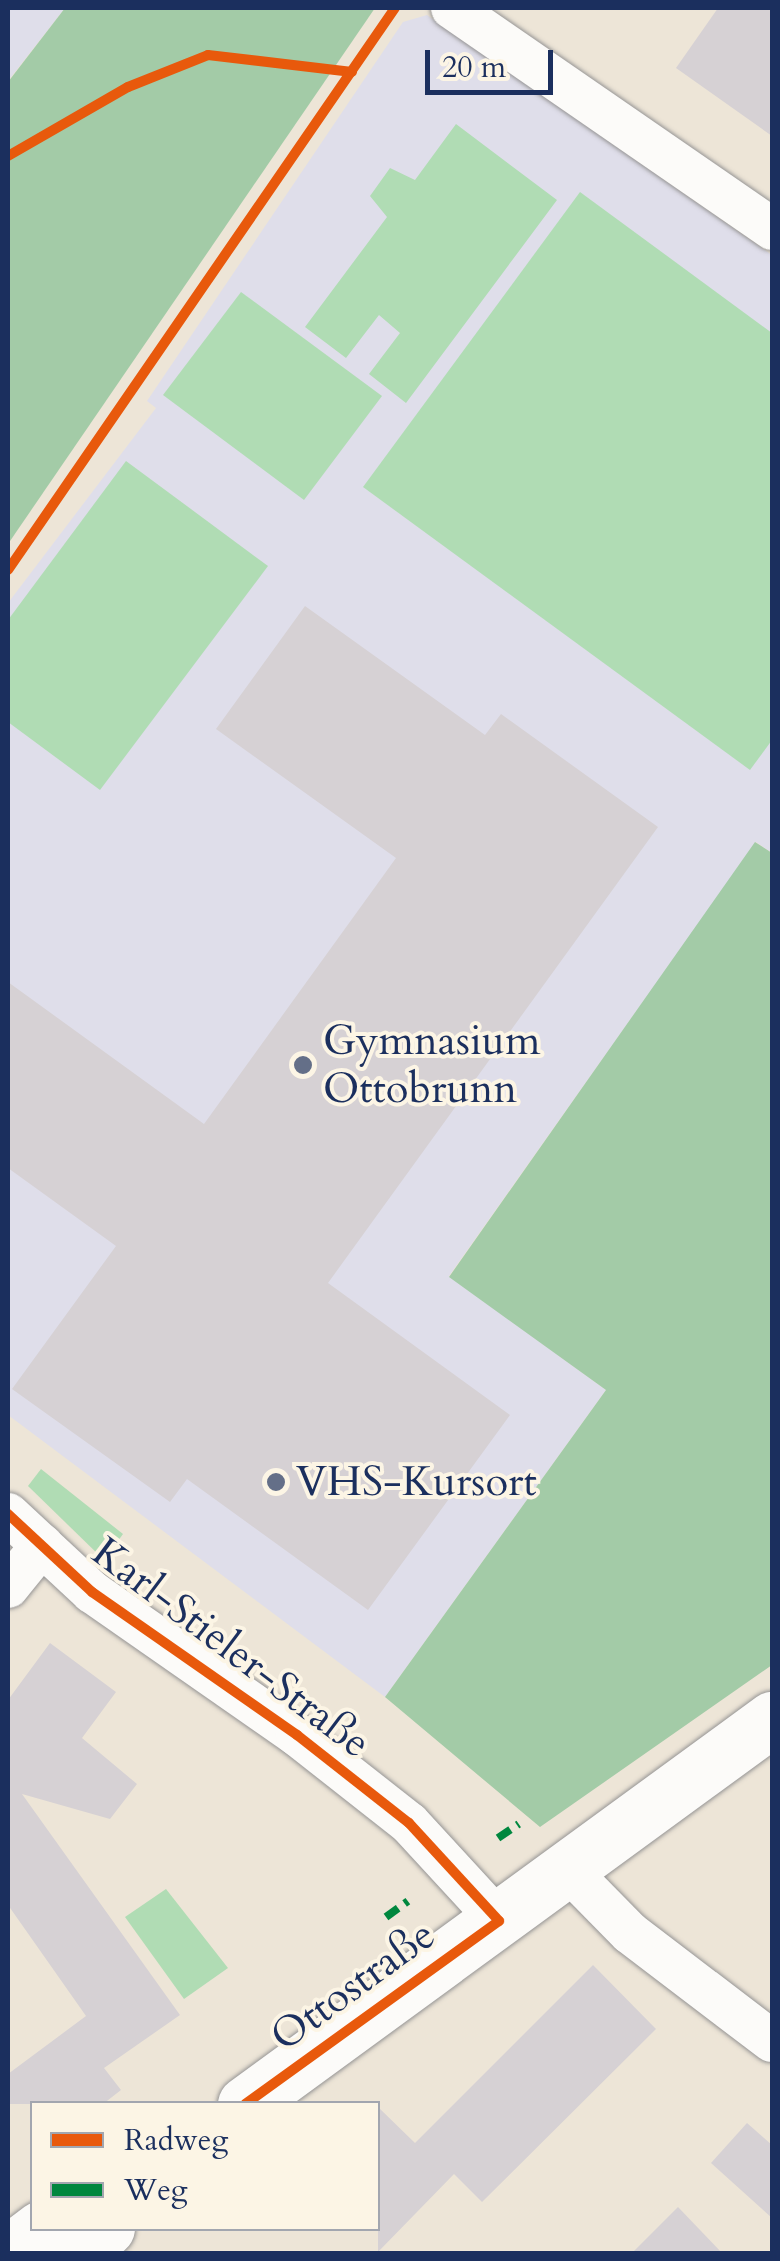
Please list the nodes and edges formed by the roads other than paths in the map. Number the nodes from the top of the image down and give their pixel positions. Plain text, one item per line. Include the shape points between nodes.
1 (452, 8) edge
2 (772, 229) edge
3 (8, 1514) edge
4 (42, 1545) junction
5 (8, 1587) edge
6 (772, 1719) edge
7 (568, 1870) junction
8 (499, 1921) junction
9 (772, 2041) edge
10 (249, 2101) edge
11 (38, 2231) edge
12 (104, 2231) edge
13 (8, 2253) edge
14 (74, 2254) edge

1 - 2 street
3 - 4 street, Karl-Stieler-Straße
4 - 5 street
4 - 8 street, Karl-Stieler-Straße via 92,1592 297,1735 409,1823
6 - 7 street, Ottostraße
7 - 8 street, Ottostraße
7 - 9 street via 630,1934
8 - 10 street, Ottostraße
11 - 13 street
12 - 14 street

